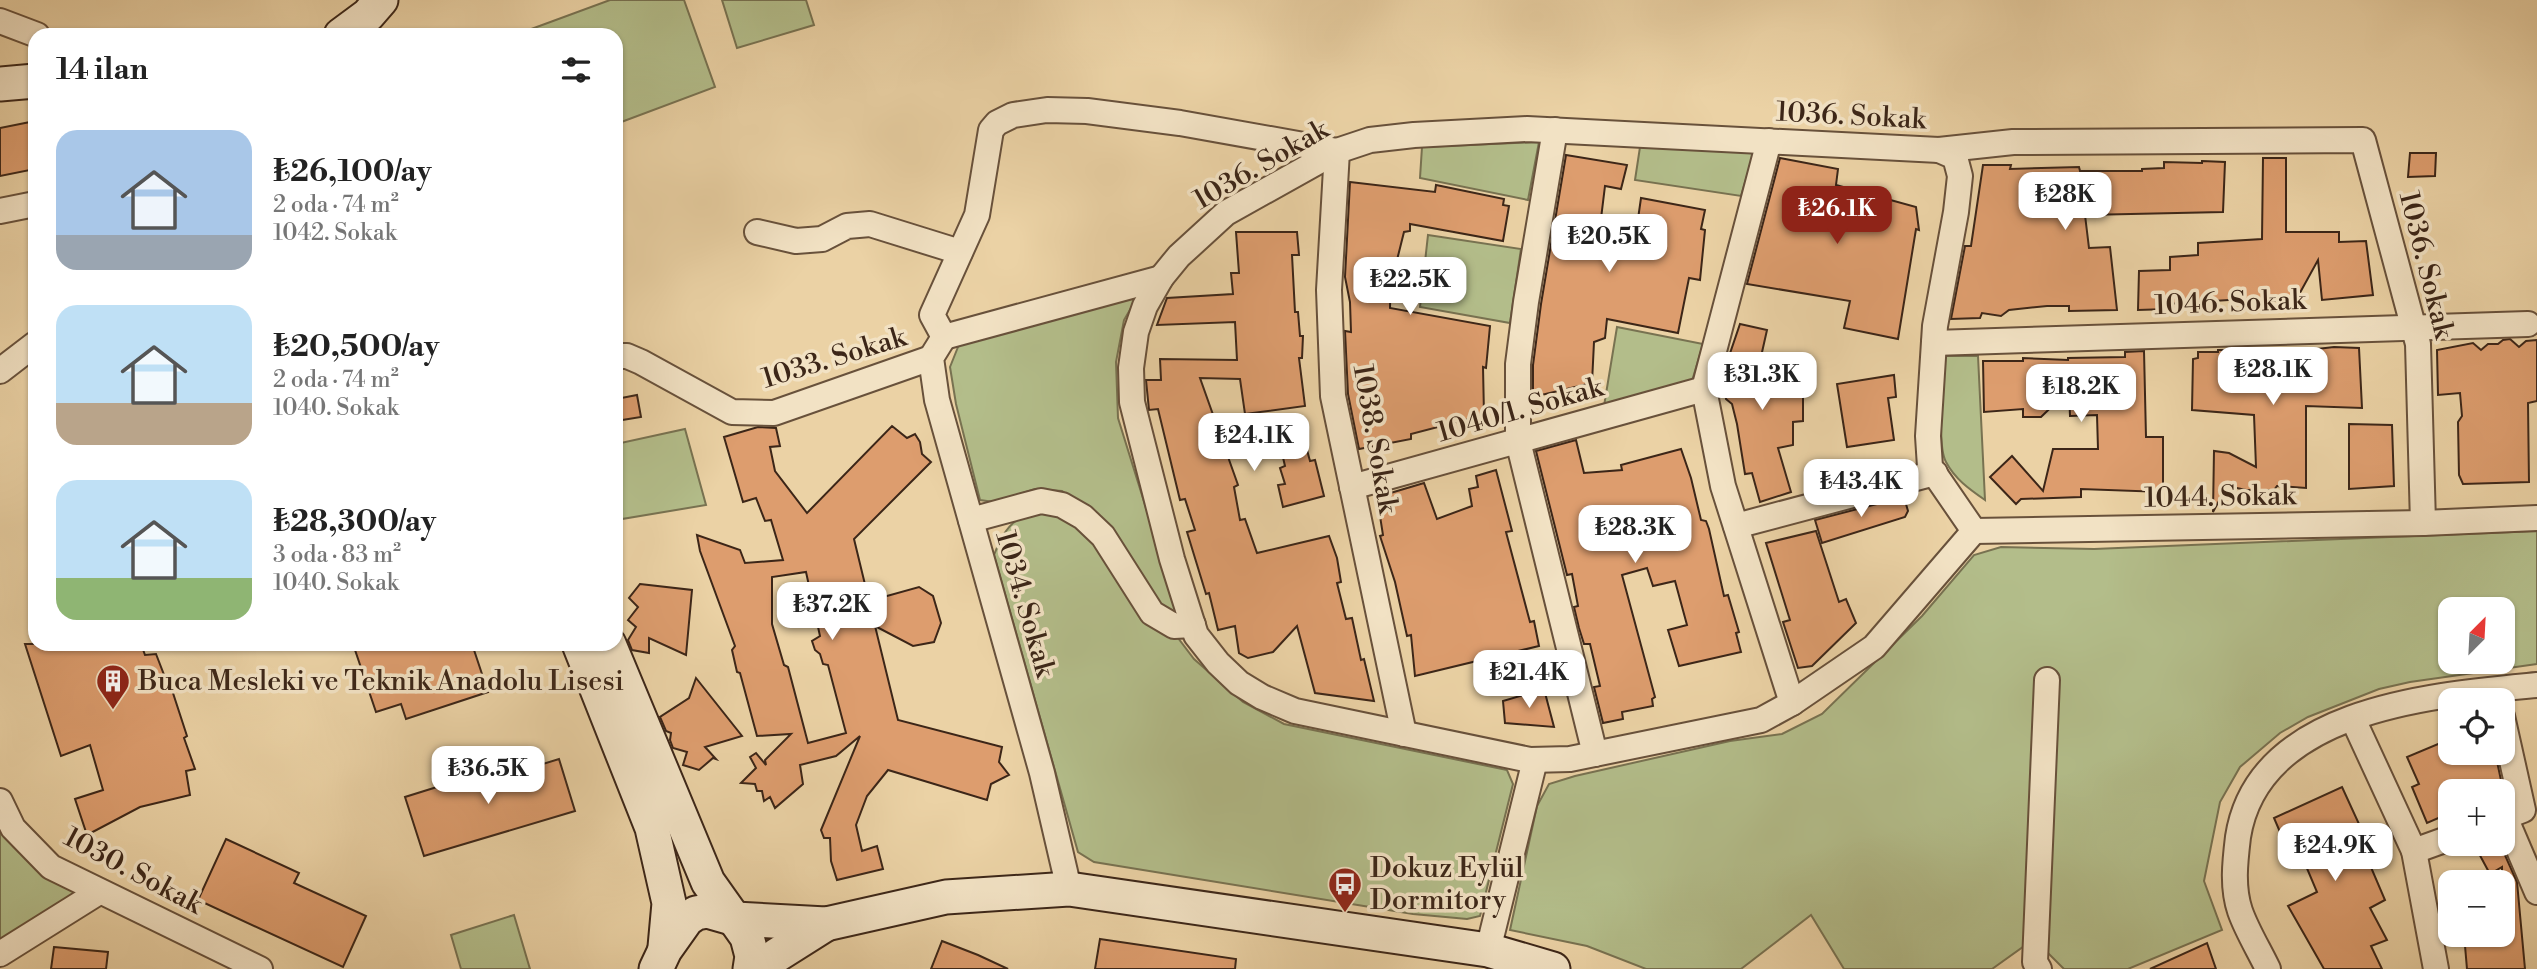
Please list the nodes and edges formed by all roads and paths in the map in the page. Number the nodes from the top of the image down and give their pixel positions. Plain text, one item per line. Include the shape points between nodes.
1 (369, 17) edge
2 (0, 21) edge
3 (352, 28) edge
4 (28, 32) edge
5 (28, 82) edge
6 (0, 84) edge
7 (1555, 130) junction
8 (1769, 141) junction
9 (1938, 150) junction
10 (1337, 151) junction
11 (28, 205) edge
12 (0, 211) edge
13 (757, 232) dead end
14 (960, 252) junction
15 (1161, 278) junction
16 (2528, 324) dead end
17 (2414, 327) junction
18 (944, 337) junction
19 (1934, 343) junction
20 (28, 349) edge
21 (623, 356) edge
22 (931, 358) junction
23 (0, 370) edge
24 (1704, 389) junction
25 (1518, 441) junction
26 (1935, 473) junction
27 (1352, 488) junction
28 (2537, 518) edge
29 (971, 520) junction
30 (2423, 523) junction
31 (1736, 526) junction
32 (1974, 531) junction
33 (1193, 625) junction
34 (582, 651) edge
35 (612, 651) edge
36 (2047, 681) dead end
37 (2537, 685) edge
38 (2515, 690) edge
39 (2438, 696) edge
40 (1792, 703) junction
41 (2353, 719) junction
42 (1404, 734) junction
43 (1595, 754) junction
44 (1535, 760) junction
45 (2513, 765) edge
46 (0, 801) edge
47 (2515, 813) edge
48 (2438, 842) edge
49 (2515, 842) edge
50 (2414, 851) junction
51 (1069, 889) junction
52 (99, 892) junction
53 (2537, 892) edge
54 (734, 919) junction
55 (826, 924) junction
56 (1488, 950) junction
57 (0, 954) edge
58 (663, 963) edge
59 (2037, 966) edge
60 (260, 969) edge
61 (750, 969) edge
62 (761, 969) edge
63 (1553, 969) edge
64 (2268, 969) edge
65 (2436, 969) edge

1 - 3 main road
2 - 4 street
5 - 6 main road
7 - 8 street, 1036. Sokak
7 - 10 street, 1036. Sokak via 1414,135
7 - 25 street via 1518,364
8 - 9 street, 1036. Sokak
8 - 24 street
9 - 17 street, 1036. Sokak via 2013,142 2363,140
9 - 19 street via 1955,157 1960,176
10 - 14 street via 1133,116 1047,110 1013,115 991,130 977,215
10 - 15 street, 1036. Sokak via 1226,213
10 - 27 street, 1038. Sokak via 1329,290 1332,396
11 - 12 street
13 - 14 street via 796,241 822,239 847,226 870,224
14 - 18 street via 932,315
15 - 18 street, 1033. Sokak
15 - 33 street, 1036. Sokak via 1136,332 1132,402
16 - 17 street, 1046. Sokak
17 - 19 street, 1046. Sokak
17 - 30 street, 1036. Sokak
18 - 22 street
19 - 26 street via 1928,436 1930,467
20 - 23 street
21 - 22 street, 1033. Sokak via 732,412 774,413
22 - 29 street, 1034. Sokak via 937,400
24 - 25 street, 1040/1. Sokak
24 - 31 street via 1723,486
25 - 27 street, 1040/1. Sokak
25 - 43 street
26 - 31 street
26 - 32 street
27 - 42 street, 1038. Sokak
28 - 30 street, 1044. Sokak
29 - 33 street via 1041,501 1062,505 1103,536 1152,614 1174,626
29 - 51 street, 1034. Sokak via 1042,773
30 - 32 street, 1044. Sokak
31 - 40 street
32 - 40 street, 1036. Sokak via 1874,647
33 - 42 street, 1036. Sokak via 1217,663 1262,697 1295,711
34 - 58 main road via 652,828 670,903
35 - 54 main road via 708,882
36 - 59 street
37 - 38 street
39 - 41 street
40 - 43 street, 1036. Sokak via 1761,720
41 - 50 street
41 - 64 street via 2305,739 2283,756 2254,792 2242,819 2236,894
42 - 44 street, 1036. Sokak
43 - 44 street, 1036. Sokak
44 - 56 street
45 - 47 street via 2523,810
46 - 52 street, 1030. Sokak via 13,828 51,867
48 - 50 street
49 - 53 street
50 - 65 street
51 - 55 main road via 946,897
51 - 56 main road
52 - 57 street
52 - 60 street, 1030. Sokak
54 - 55 main road
54 - 58 main road via 717,912 696,913 687,919
54 - 61 main road via 747,937
55 - 62 main road
56 - 63 main road

